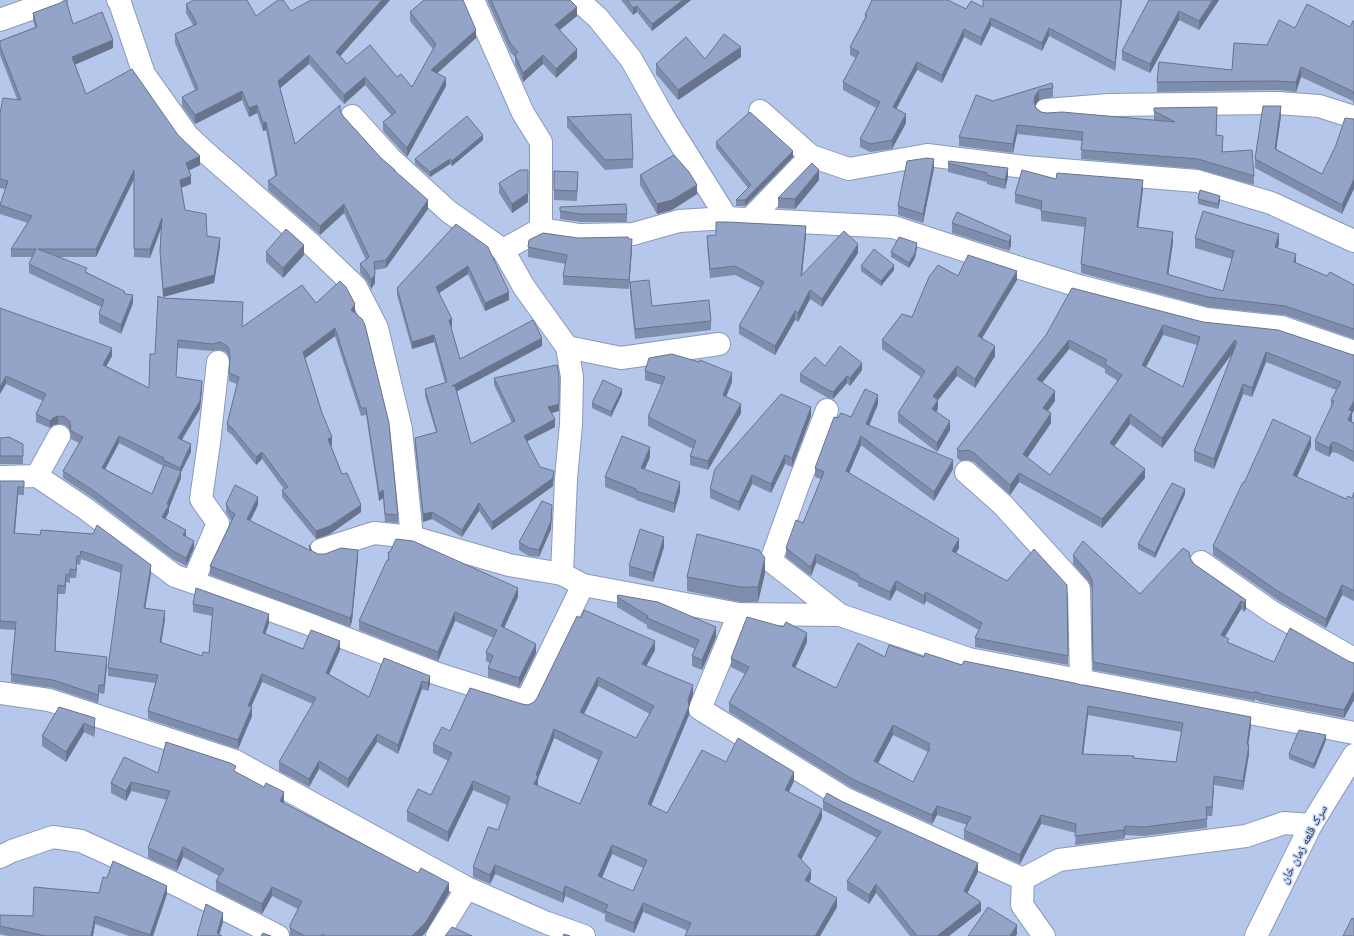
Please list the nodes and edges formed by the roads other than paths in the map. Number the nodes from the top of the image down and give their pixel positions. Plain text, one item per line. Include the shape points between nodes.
1 (56, 0) edge
2 (474, 0) edge
3 (578, 0) edge
4 (121, 1) edge
5 (0, 20) edge
6 (1046, 110) dead end
7 (760, 111) dead end
8 (352, 116) dead end
9 (1354, 117) edge
10 (811, 156) junction
11 (727, 218) junction
12 (750, 219) junction
13 (541, 229) junction
14 (1354, 241) edge
15 (503, 250) junction
16 (720, 344) dead end
17 (567, 347) junction
18 (1354, 352) edge
19 (218, 362) dead end
20 (827, 410) dead end
21 (59, 436) dead end
22 (966, 472) dead end
23 (37, 476) junction
24 (0, 477) edge
25 (412, 537) junction
26 (321, 550) dead end
27 (1201, 562) dead end
28 (562, 574) junction
29 (194, 582) junction
30 (584, 585) junction
31 (739, 614) junction
32 (840, 615) junction
33 (1354, 659) edge
34 (1081, 682) junction
35 (0, 693) edge
36 (1354, 733) edge
37 (1354, 755) edge
38 (1311, 825) junction
39 (0, 857) edge
40 (1023, 880) junction
41 (467, 888) junction
42 (278, 936) edge
43 (437, 936) edge
44 (584, 936) edge
45 (1044, 936) edge
46 (1256, 936) edge

1 - 5 street
2 - 13 street via 523,113 541,142
3 - 11 street via 598,18 631,59 663,116
4 - 25 street via 144,74 188,136 356,287 377,328 401,429
6 - 9 street via 1108,105 1278,103 1319,106
7 - 10 street
8 - 15 street via 390,158 448,211
10 - 12 street
10 - 14 street via 849,169 927,155 1025,167 1197,181 1271,203
11 - 12 street
11 - 13 street via 679,221 633,234 580,235
12 - 18 street via 894,227 1080,286 1206,319 1281,328
13 - 15 street
15 - 17 street via 524,287
16 - 17 street via 621,358
17 - 28 street via 572,377
19 - 29 street via 201,500 218,523
20 - 32 street via 771,561
21 - 23 street
22 - 34 street via 1003,505 1078,588
23 - 24 street
23 - 29 street via 86,509 175,576
25 - 26 street via 374,533
25 - 28 street via 509,564
27 - 33 street via 1272,612
28 - 30 street
29 - 30 street via 438,674 526,702
30 - 31 street
31 - 32 street
31 - 40 street via 700,709 846,799
32 - 34 street via 969,659
34 - 36 street
35 - 41 street via 49,700 235,761
37 - 38 street, سرک قلعه زمان خان
38 - 40 street via 1284,823 1246,836 1059,860
38 - 46 street, سرک قلعه زمان خان
39 - 42 street via 52,837 81,841 173,883
40 - 45 street via 1022,905
41 - 43 street
41 - 44 street via 547,923

